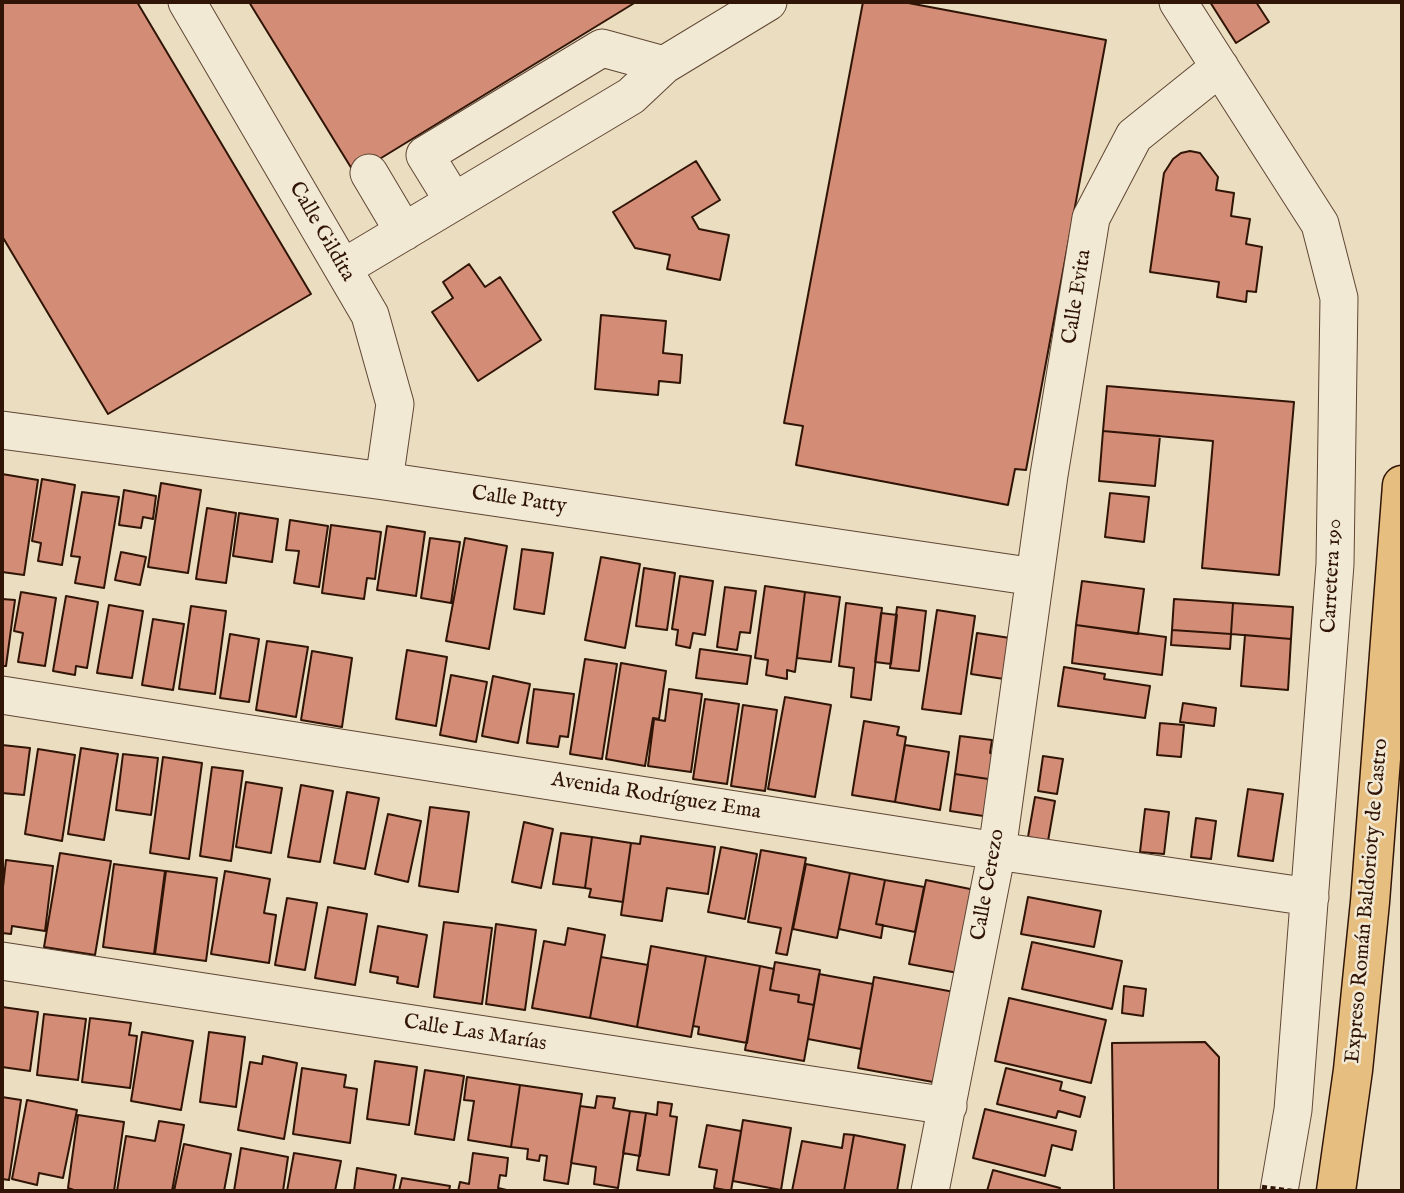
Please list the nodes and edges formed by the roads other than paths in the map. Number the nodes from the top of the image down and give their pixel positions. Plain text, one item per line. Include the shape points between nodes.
1 (187, 2) edge
2 (768, 2) edge
3 (1178, 2) edge
4 (664, 65) junction
5 (1220, 67) junction
6 (369, 173) dead end
7 (454, 202) junction
8 (404, 232) junction
9 (342, 268) junction
10 (2, 430) edge
11 (384, 481) junction
12 (1402, 485) edge
13 (1035, 577) junction
14 (2, 695) edge
15 (997, 851) junction
16 (1310, 897) junction
17 (2, 961) edge
18 (948, 1106) junction
19 (1271, 1189) edge
20 (930, 1191) edge
21 (1336, 1191) edge

1 - 9 street, Calle Gildita
2 - 4 street
3 - 5 street, Carretera 190
4 - 7 street via 631,96
4 - 7 street via 602,48 425,155
5 - 13 street, Calle Evita via 1134,136 1091,218
5 - 16 street, Carretera 190 via 1320,224 1339,298 1335,564
6 - 8 street
7 - 8 street
8 - 9 street
9 - 11 street, Calle Gildita via 370,315 395,404
10 - 11 street, Calle Patty
11 - 13 street, Calle Patty
12 - 21 highway, Expreso Román Baldorioty de Castro via 1370,902
13 - 15 street, Calle Cerezo
14 - 15 street, Avenida Rodríguez Ema
15 - 16 street, Avenida Rodríguez Ema
15 - 18 street, Calle Cerezo
16 - 19 street, Carretera 190 via 1293,1110
17 - 18 street, Calle Las Marías
18 - 20 street, Calle Cerezo

